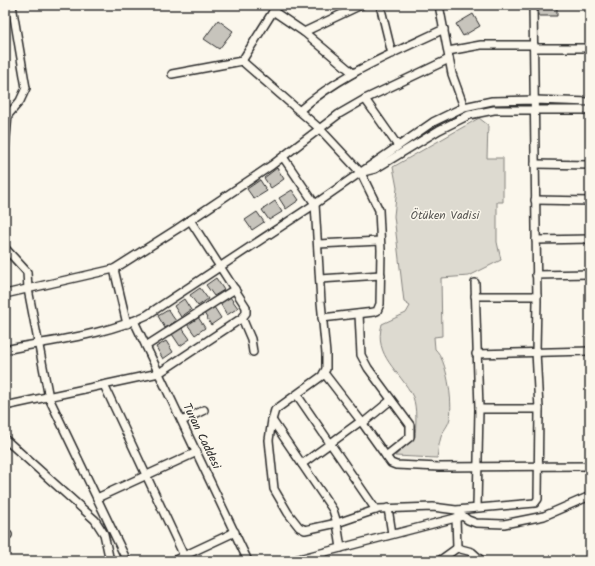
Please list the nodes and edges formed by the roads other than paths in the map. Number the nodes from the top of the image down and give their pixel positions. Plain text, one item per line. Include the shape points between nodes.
1 (12, 5) edge
2 (361, 5) edge
3 (380, 5) edge
4 (439, 5) edge
5 (533, 5) edge
6 (275, 8) edge
7 (444, 29) junction
8 (304, 32) junction
9 (534, 47) junction
10 (590, 48) edge
11 (448, 51) junction
12 (392, 54) junction
13 (449, 59) junction
14 (242, 61) junction
15 (353, 73) junction
16 (172, 74) dead end
17 (365, 99) junction
18 (535, 100) junction
19 (590, 102) edge
20 (464, 107) junction
21 (535, 110) junction
22 (590, 110) edge
23 (299, 111) junction
24 (7, 115) edge
25 (320, 129) junction
26 (398, 146) junction
27 (5, 148) edge
28 (283, 157) junction
29 (535, 164) junction
30 (590, 165) edge
31 (361, 173) junction
32 (535, 200) junction
33 (590, 201) edge
34 (315, 204) junction
35 (190, 220) junction
36 (590, 239) edge
37 (536, 240) junction
38 (380, 241) junction
39 (318, 244) junction
40 (5, 248) edge
41 (220, 266) junction
42 (114, 269) junction
43 (590, 274) edge
44 (381, 275) junction
45 (536, 275) junction
46 (320, 279) junction
47 (475, 283) dead end
48 (28, 289) junction
49 (234, 289) junction
50 (5, 294) edge
51 (475, 296) junction
52 (537, 296) junction
53 (359, 314) junction
54 (242, 318) junction
55 (322, 318) junction
56 (131, 323) junction
57 (38, 343) junction
58 (146, 346) junction
59 (5, 350) edge
60 (536, 351) junction
61 (590, 351) edge
62 (253, 352) dead end
63 (476, 354) junction
64 (159, 373) junction
65 (324, 373) junction
66 (104, 385) junction
67 (296, 395) junction
68 (49, 398) junction
69 (391, 400) junction
70 (5, 406) edge
71 (479, 409) junction
72 (538, 409) junction
73 (204, 410) dead end
74 (272, 420) junction
75 (182, 421) junction
76 (362, 422) junction
77 (5, 439) edge
78 (331, 444) junction
79 (197, 452) junction
80 (386, 456) junction
81 (302, 464) junction
82 (538, 466) junction
83 (590, 466) edge
84 (479, 467) junction
85 (146, 476) junction
86 (590, 496) edge
87 (97, 498) junction
88 (478, 507) junction
89 (388, 508) junction
90 (376, 510) junction
91 (456, 510) junction
92 (459, 517) junction
93 (337, 523) junction
94 (235, 532) junction
95 (392, 534) junction
96 (341, 548) junction
97 (458, 548) junction
98 (184, 556) junction
99 (318, 558) edge
100 (110, 561) edge
101 (127, 561) edge
102 (174, 561) edge
103 (248, 561) edge
104 (291, 561) edge
105 (439, 561) edge
106 (482, 561) edge

1 - 24 street via 26,88 20,101
2 - 8 street
3 - 12 street
4 - 7 street
5 - 9 street
6 - 8 street
6 - 14 street
7 - 11 street
7 - 12 street
8 - 15 street
9 - 10 street
9 - 11 street via 481,45
9 - 18 street
11 - 13 street
12 - 15 street
13 - 17 street
13 - 20 street
14 - 16 street
14 - 23 street
15 - 23 street via 311,100
17 - 25 street
17 - 26 street
18 - 19 street
18 - 20 street via 492,101
18 - 21 street
20 - 26 street via 434,122
21 - 22 street
21 - 29 street
21 - 31 street via 488,110 469,115 375,169
23 - 25 street
24 - 27 street
25 - 28 street
25 - 31 street
26 - 31 street
28 - 34 street
28 - 35 street
29 - 30 street
29 - 32 street
31 - 34 street
31 - 38 street via 379,210
32 - 33 street
32 - 37 street
34 - 39 street
34 - 41 street
35 - 41 street
35 - 42 street
36 - 37 street
37 - 45 street
38 - 39 street
38 - 44 street
39 - 46 street
40 - 48 street via 27,272
41 - 49 street
41 - 56 street via 165,304
42 - 48 street
42 - 56 street, Turan Caddesi
43 - 45 street
44 - 46 street
44 - 53 street via 380,304 377,311
45 - 52 street
46 - 55 street
47 - 51 street
48 - 50 street
48 - 57 street
49 - 54 street via 246,307 246,313
49 - 58 street
51 - 52 street
51 - 63 street
52 - 60 street
53 - 55 street
53 - 69 street via 361,355
54 - 62 street via 251,339
54 - 64 street
55 - 65 street via 326,354
56 - 57 street
56 - 58 street, Turan Caddesi
57 - 59 street
57 - 68 street
58 - 64 street, Turan Caddesi
60 - 61 street
60 - 63 street
60 - 72 street
63 - 71 street
64 - 66 street
64 - 75 street, Turan Caddesi
65 - 67 street
65 - 76 street
66 - 68 street
66 - 85 street
67 - 74 street via 275,410
67 - 78 street
68 - 70 street
68 - 87 street
69 - 76 street
69 - 80 street via 410,425 411,434
71 - 72 street
71 - 84 street
72 - 82 street
73 - 75 street
74 - 81 street
74 - 93 street via 269,440 274,489 288,514 305,530
75 - 79 street, Turan Caddesi
76 - 78 street
76 - 80 street
77 - 100 street via 95,520 104,534
78 - 81 street
78 - 90 street
79 - 85 street
79 - 94 street, Turan Caddesi
80 - 84 street via 396,465
81 - 93 street via 333,510
82 - 83 street
82 - 84 street
82 - 88 street via 538,499 535,503
84 - 88 street
85 - 87 street
85 - 98 street
86 - 92 street via 544,516 504,524 476,523
87 - 101 street
88 - 91 street
89 - 90 street
89 - 91 street via 433,507
89 - 95 street
90 - 93 street
91 - 92 street
92 - 95 street
92 - 97 street
93 - 96 street
94 - 98 street
94 - 103 street, Turan Caddesi
95 - 96 street
96 - 99 street
97 - 105 street
97 - 106 street via 472,552
98 - 102 street
99 - 104 street

